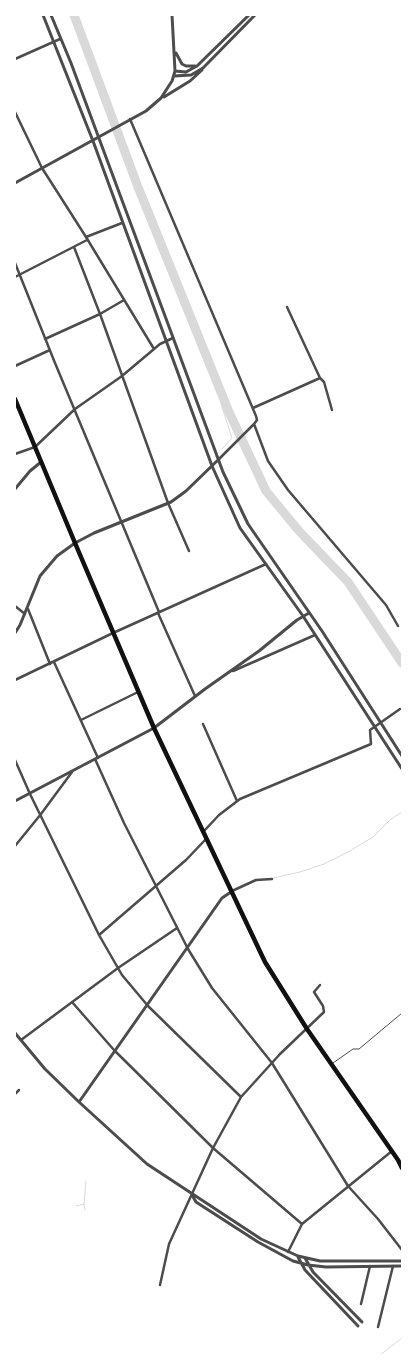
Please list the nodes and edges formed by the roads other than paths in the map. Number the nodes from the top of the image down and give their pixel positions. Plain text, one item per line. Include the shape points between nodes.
1 (43, 15) edge
2 (51, 15) edge
3 (172, 15) edge
4 (249, 15) edge
5 (255, 15) edge
6 (60, 39) junction
7 (53, 42) junction
8 (175, 49) junction
9 (15, 59) edge
10 (198, 66) junction
11 (204, 68) junction
12 (175, 71) junction
13 (174, 76) junction
14 (161, 98) junction
15 (15, 112) edge
16 (130, 119) junction
17 (19, 122) junction
18 (15, 124) edge
19 (99, 137) junction
20 (92, 141) junction
21 (42, 168) junction
22 (15, 183) edge
23 (122, 223) junction
24 (87, 238) junction
25 (74, 247) junction
26 (15, 262) edge
27 (20, 274) junction
28 (15, 277) edge
29 (124, 300) junction
30 (287, 307) dead end
31 (100, 314) junction
32 (173, 338) junction
33 (45, 340) junction
34 (166, 342) junction
35 (154, 349) junction
36 (50, 350) junction
37 (15, 366) edge
38 (122, 376) junction
39 (320, 378) junction
40 (15, 398) edge
41 (252, 408) junction
42 (75, 409) junction
43 (332, 410) dead end
44 (254, 424) junction
45 (35, 447) junction
46 (15, 454) edge
47 (219, 459) junction
48 (41, 462) junction
49 (212, 466) junction
50 (15, 489) edge
51 (168, 503) junction
52 (120, 522) junction
53 (75, 543) junction
54 (189, 551) dead end
55 (266, 564) junction
56 (15, 606) edge
57 (27, 607) junction
58 (159, 612) junction
59 (309, 613) junction
60 (25, 614) junction
61 (303, 616) junction
62 (398, 626) dead end
63 (113, 632) junction
64 (15, 633) edge
65 (315, 634) junction
66 (54, 662) junction
67 (50, 664) junction
68 (233, 671) junction
69 (15, 680) edge
70 (138, 692) junction
71 (195, 696) junction
72 (400, 709) dead end
73 (81, 720) junction
74 (380, 723) junction
75 (204, 724) dead end
76 (374, 726) junction
77 (154, 728) junction
78 (402, 756) edge
79 (96, 759) junction
80 (15, 760) edge
81 (402, 769) edge
82 (72, 772) junction
83 (30, 794) junction
84 (15, 801) edge
85 (237, 801) junction
86 (41, 814) junction
87 (203, 832) junction
88 (206, 839) junction
89 (15, 846) edge
90 (272, 878) dead end
91 (156, 886) junction
92 (230, 892) junction
93 (177, 928) junction
94 (99, 934) junction
95 (188, 949) junction
96 (118, 968) junction
97 (320, 985) dead end
98 (72, 1002) junction
99 (148, 1006) junction
100 (402, 1013) edge
101 (307, 1028) junction
102 (15, 1033) edge
103 (21, 1040) junction
104 (114, 1050) junction
105 (272, 1063) junction
106 (332, 1064) junction
107 (19, 1090) dead end
108 (15, 1094) edge
109 (241, 1098) junction
110 (79, 1102) junction
111 (213, 1148) junction
112 (392, 1151) junction
113 (400, 1161) edge
114 (402, 1168) edge
115 (348, 1186) junction
116 (192, 1194) junction
117 (302, 1224) junction
118 (402, 1250) edge
119 (288, 1252) junction
120 (298, 1256) junction
121 (305, 1258) junction
122 (293, 1260) junction
123 (402, 1261) edge
124 (302, 1263) junction
125 (308, 1265) junction
126 (320, 1266) junction
127 (370, 1266) junction
128 (393, 1266) junction
129 (402, 1266) edge
130 (305, 1270) junction
131 (315, 1273) junction
132 (160, 1285) dead end
133 (360, 1304) dead end
134 (362, 1322) dead end
135 (358, 1326) dead end
136 (378, 1328) dead end

1 - 7 street
2 - 6 street
3 - 8 street
4 - 10 street
5 - 11 street
6 - 7 street
6 - 19 street
7 - 9 street
7 - 20 street
8 - 10 street via 182,64
8 - 12 street
10 - 12 street via 190,71
11 - 13 street via 191,76
11 - 14 street via 190,81
12 - 13 street
13 - 14 street
14 - 16 street
15 - 17 street
16 - 19 street
16 - 41 street
17 - 18 street
17 - 21 street
19 - 20 street
19 - 32 street
20 - 21 street
20 - 23 street
21 - 22 street
21 - 24 street
23 - 24 street
23 - 34 street
24 - 25 street
24 - 29 street
25 - 27 street
25 - 31 street
26 - 27 street
27 - 28 street
27 - 33 street
29 - 31 street
29 - 35 street
30 - 39 street
31 - 33 street
31 - 38 street
32 - 34 street
32 - 47 street
33 - 36 street
34 - 35 street
34 - 49 street
35 - 38 street
36 - 37 street
36 - 42 street
38 - 42 street
38 - 51 street
39 - 41 street
39 - 43 street
40 - 45 main road
41 - 44 street via 257,420
42 - 45 street
42 - 52 street
44 - 47 street
44 - 62 street via 268,461 288,490 375,591
45 - 46 street
45 - 48 main road
47 - 49 street
47 - 59 street via 248,524
48 - 50 street
48 - 53 main road
49 - 51 street
49 - 55 street via 240,528
51 - 52 street
51 - 54 street
52 - 53 street
52 - 58 street
53 - 57 street via 48,565
53 - 63 main road
55 - 58 street
55 - 61 street
56 - 60 street
57 - 60 street
57 - 67 street
58 - 63 street
58 - 71 street
59 - 61 street
59 - 74 street
60 - 64 street
61 - 65 street
61 - 68 street
63 - 66 street
63 - 70 main road
65 - 68 street
65 - 76 street
66 - 67 street
66 - 73 street
67 - 69 street
68 - 71 street
70 - 73 street
70 - 77 main road
71 - 77 street
72 - 74 street
73 - 79 street
74 - 76 street
74 - 78 street
75 - 85 street
76 - 81 street
76 - 85 street via 369,731 371,744
77 - 79 street
77 - 87 main road
79 - 82 street
79 - 91 street
80 - 83 street
82 - 83 street
82 - 86 street
83 - 84 street
83 - 86 street
85 - 87 street via 219,814
86 - 89 street
86 - 94 street
87 - 88 main road
88 - 91 street
88 - 92 main road
90 - 92 street via 256,880
91 - 93 street
91 - 94 street
92 - 95 street via 222,898
92 - 101 main road via 264,962
93 - 95 street
93 - 96 street
94 - 96 street
95 - 99 street
95 - 105 street via 212,988
96 - 98 street
96 - 99 street
97 - 101 street via 314,992 324,1012
98 - 103 street
98 - 104 street
99 - 104 street
99 - 109 street
100 - 106 lane via 359,1049 353,1048
101 - 105 street
101 - 106 main road
102 - 103 street
103 - 110 street
104 - 110 street
104 - 111 street
105 - 109 street
105 - 115 street
106 - 112 main road
107 - 108 street
109 - 111 street
110 - 116 street via 147,1164
111 - 116 street
111 - 117 street
112 - 113 main road
112 - 115 street
113 - 114 main road
115 - 117 street
115 - 118 street
116 - 119 street via 261,1239
116 - 122 street via 196,1202 258,1242
116 - 132 street via 169,1244
117 - 119 street
119 - 120 street
120 - 121 street
120 - 124 street
121 - 123 street via 326,1262
121 - 125 street
122 - 124 street
122 - 130 street
124 - 125 street
124 - 130 street
125 - 126 street
125 - 131 street
126 - 127 street
126 - 131 street
127 - 128 street
127 - 133 street
128 - 129 street
128 - 136 street
130 - 135 street
131 - 134 street

